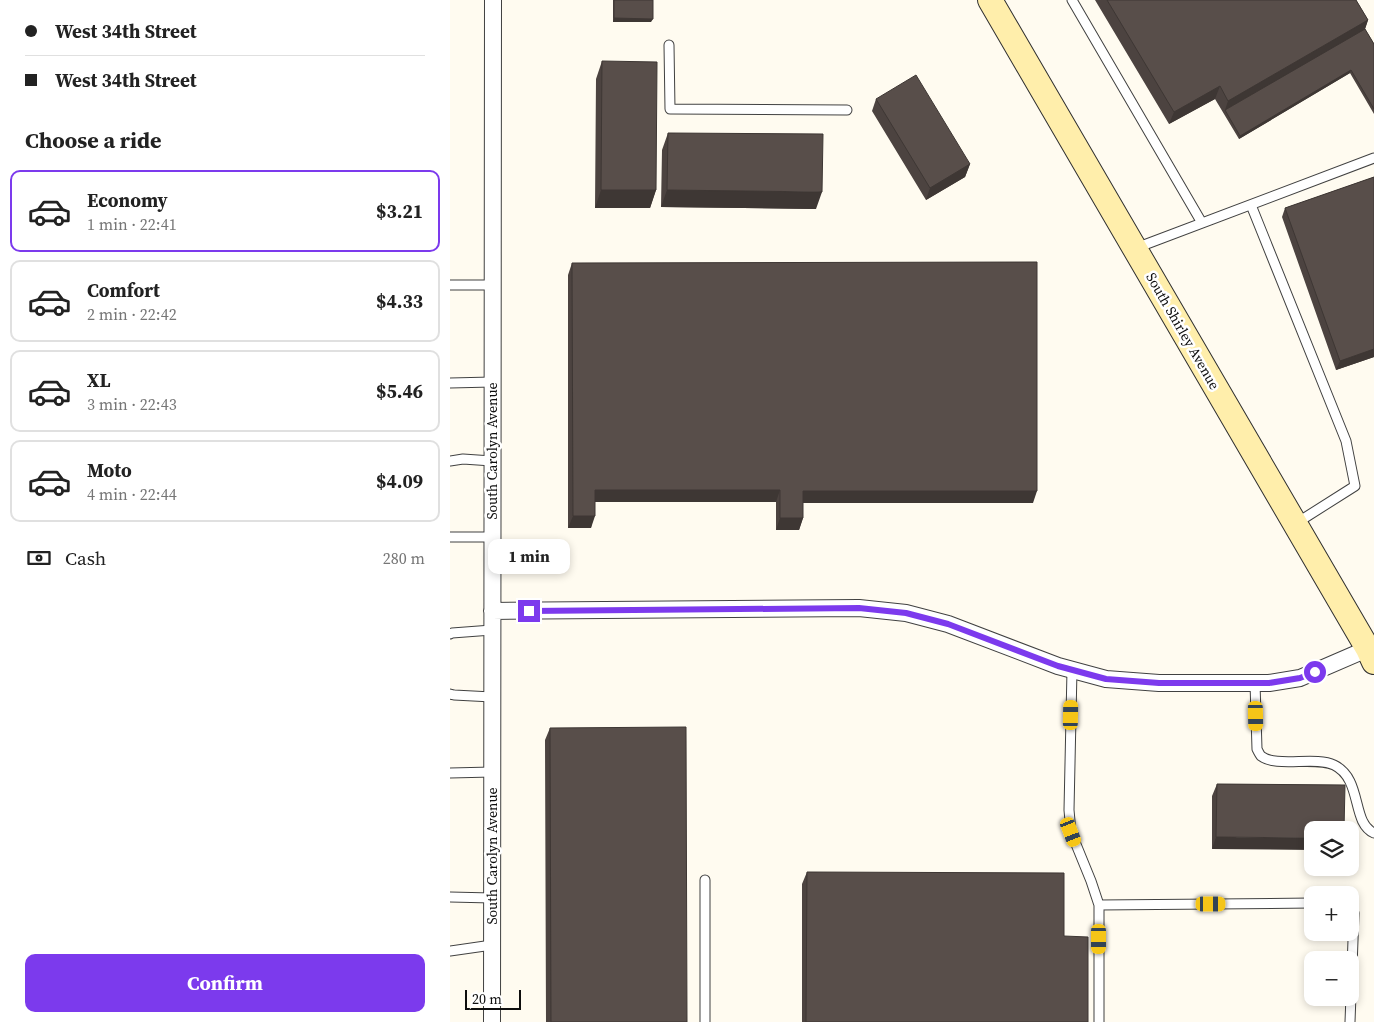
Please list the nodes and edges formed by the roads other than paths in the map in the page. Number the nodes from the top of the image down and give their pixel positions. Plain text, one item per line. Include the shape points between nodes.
1 (493, 0) edge
2 (990, 0) edge
3 (1072, 0) edge
4 (669, 45) dead end
5 (847, 110) dead end
6 (1374, 158) edge
7 (1251, 205) junction
8 (1202, 223) junction
9 (1135, 249) junction
10 (450, 285) edge
11 (492, 285) junction
12 (450, 382) edge
13 (492, 382) junction
14 (450, 461) edge
15 (492, 461) junction
16 (1295, 524) junction
17 (450, 537) edge
18 (492, 538) junction
19 (492, 611) junction
20 (492, 630) junction
21 (450, 634) edge
22 (1372, 653) edge
23 (1072, 670) junction
24 (1255, 683) junction
25 (450, 694) edge
26 (492, 697) junction
27 (492, 772) junction
28 (450, 773) edge
29 (1374, 833) edge
30 (706, 880) dead end
31 (450, 897) edge
32 (492, 898) junction
33 (1304, 903) edge
34 (1099, 904) junction
35 (1353, 941) edge
36 (492, 945) junction
37 (450, 951) edge
38 (492, 1022) edge
39 (705, 1022) edge
40 (1098, 1022) edge
41 (1350, 1022) edge

1 - 11 street, South Carolyn Avenue
2 - 9 street, South Shirley Avenue
3 - 8 lane
4 - 5 lane via 670,109
6 - 7 lane
7 - 8 lane
7 - 16 lane via 1346,441 1354,486
8 - 9 lane
9 - 16 street, South Shirley Avenue
10 - 11 lane
11 - 13 street, South Carolyn Avenue
12 - 13 lane
13 - 15 street, South Carolyn Avenue
14 - 15 lane
15 - 18 street, South Carolyn Avenue
16 - 22 street, South Shirley Avenue
17 - 18 lane
18 - 19 street, South Carolyn Avenue
19 - 20 street, South Carolyn Avenue
19 - 23 street via 859,608 906,613 948,624
20 - 21 lane
20 - 26 street, South Carolyn Avenue
22 - 24 street via 1300,678
23 - 24 street via 1106,679 1159,683
23 - 34 lane via 1071,832
24 - 29 lane via 1257,749 1260,756 1278,761 1326,762 1336,766 1350,781 1361,818
25 - 26 lane
26 - 27 street, South Carolyn Avenue
27 - 28 lane
27 - 32 street, South Carolyn Avenue
30 - 39 lane
31 - 32 lane
32 - 36 street, South Carolyn Avenue
33 - 34 lane
34 - 40 lane
35 - 41 lane
36 - 37 lane
36 - 38 street, South Carolyn Avenue

